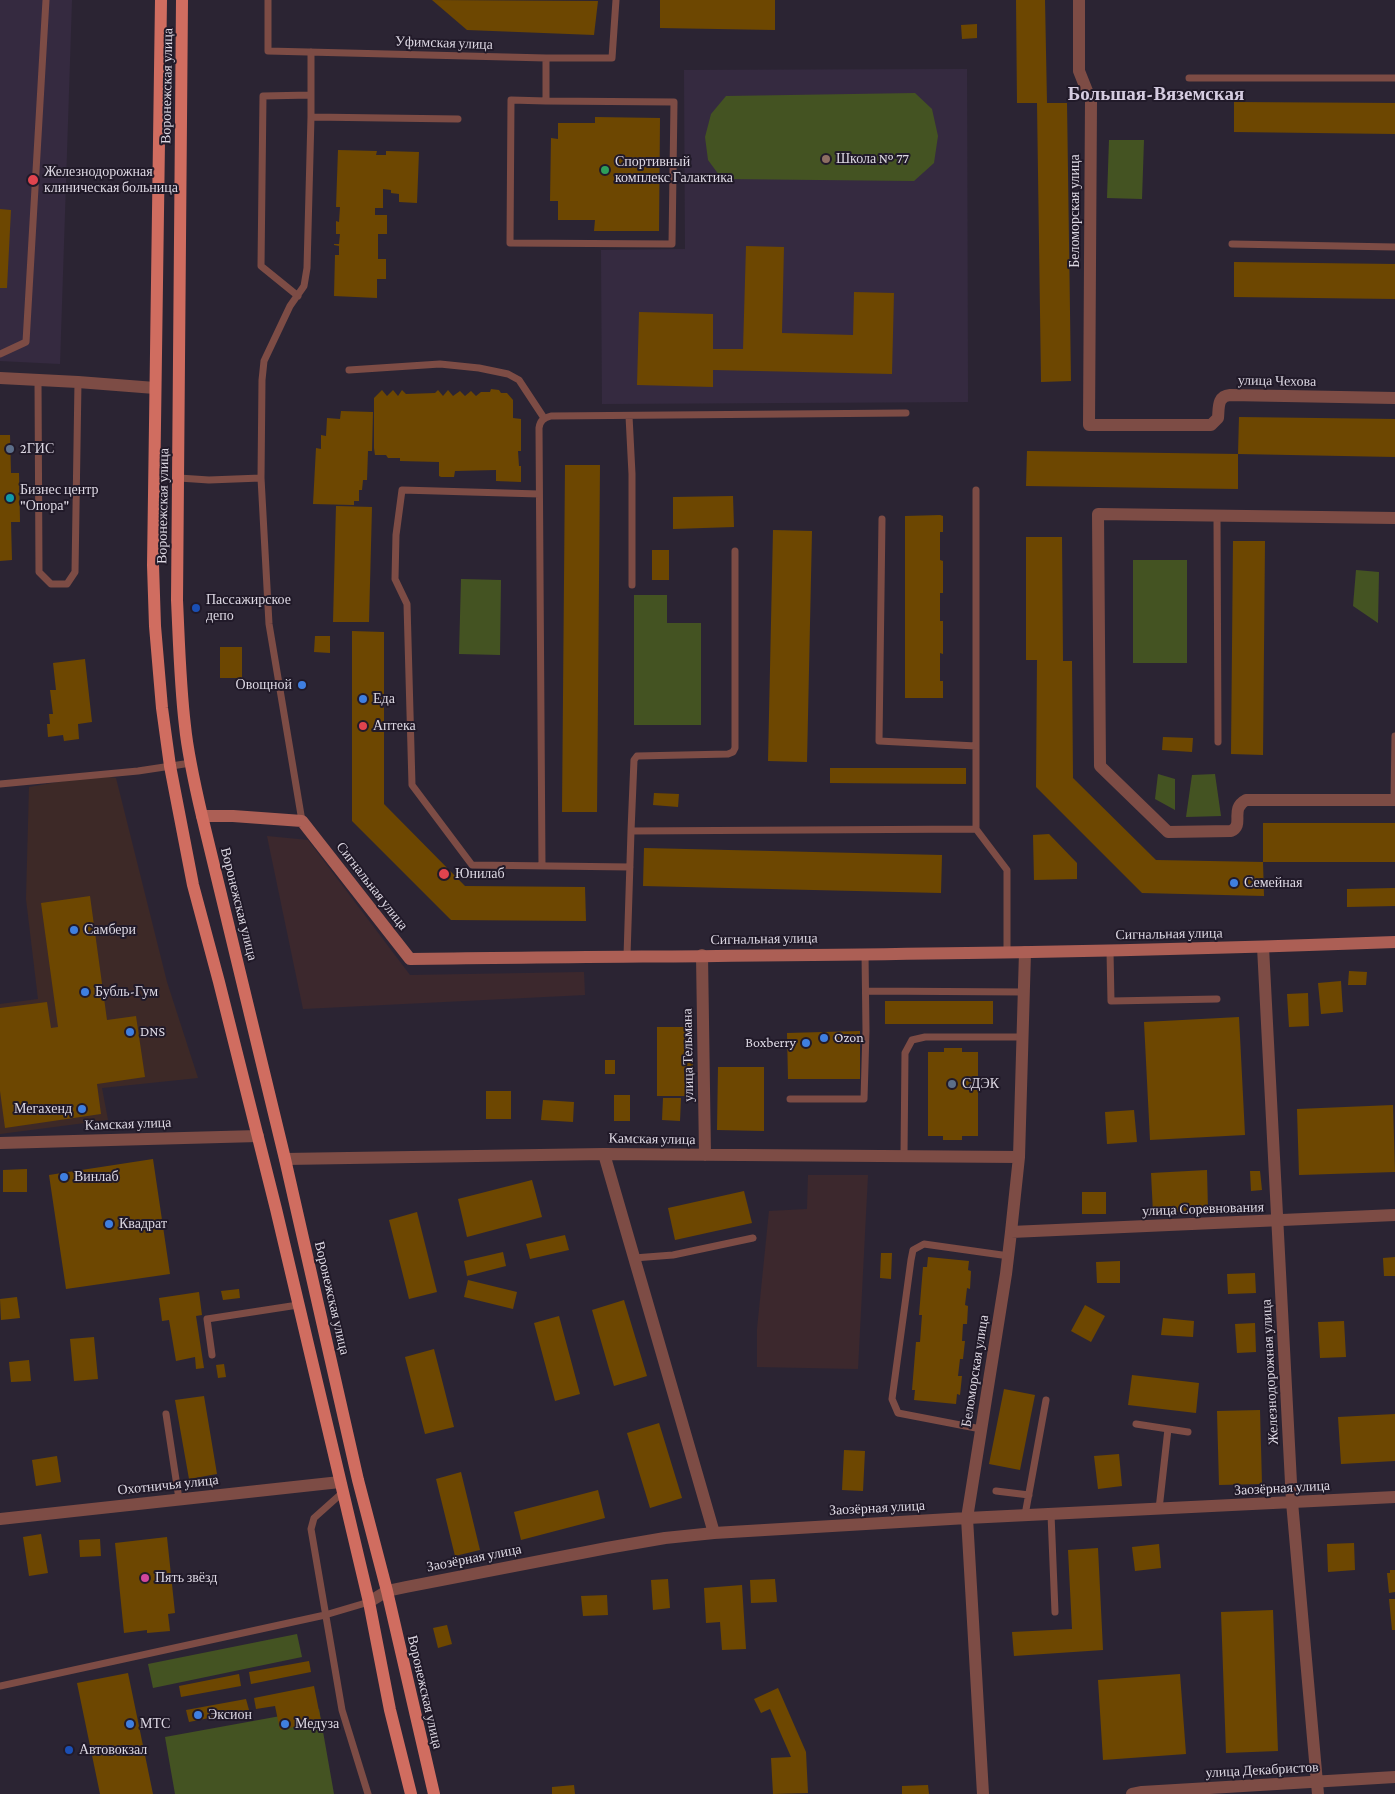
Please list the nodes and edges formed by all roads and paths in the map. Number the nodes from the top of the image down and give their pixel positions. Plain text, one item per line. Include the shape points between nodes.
1 (46, 0) edge
2 (161, 0) edge
3 (182, 0) edge
4 (268, 0) edge
5 (616, 0) edge
6 (1079, 0) edge
7 (312, 52) junction
8 (546, 58) junction
9 (1189, 78) dead end
10 (1395, 78) edge
11 (312, 95) junction
12 (546, 101) junction
13 (311, 116) junction
14 (458, 119) dead end
15 (1232, 244) dead end
16 (1395, 247) edge
17 (298, 296) junction
18 (0, 354) edge
19 (349, 370) dead end
20 (0, 378) edge
21 (38, 380) junction
22 (78, 382) junction
23 (155, 388) junction
24 (1395, 398) edge
25 (906, 413) dead end
26 (629, 416) junction
27 (544, 418) junction
28 (1089, 425) joint
29 (179, 478) junction
30 (260, 478) junction
31 (976, 490) dead end
32 (539, 494) junction
33 (1217, 517) junction
34 (1395, 518) edge
35 (882, 519) dead end
36 (736, 551) dead end
37 (632, 584) dead end
38 (1395, 736) edge
39 (1218, 742) dead end
40 (976, 746) junction
41 (190, 763) junction
42 (170, 766) junction
43 (0, 784) edge
44 (1395, 800) edge
45 (202, 816) junction
46 (302, 820) junction
47 (976, 829) junction
48 (631, 831) junction
49 (542, 866) junction
50 (630, 867) junction
51 (1395, 942) edge
52 (1263, 947) junction
53 (1110, 950) junction
54 (1025, 952) junction
55 (865, 953) junction
56 (1007, 953) junction
57 (702, 955) junction
58 (627, 956) junction
59 (866, 991) junction
60 (1024, 992) junction
61 (1217, 999) dead end
62 (1022, 1037) junction
63 (790, 1099) dead end
64 (258, 1136) junction
65 (0, 1143) edge
66 (604, 1154) junction
67 (705, 1155) junction
68 (904, 1156) junction
69 (1019, 1157) junction
70 (285, 1159) junction
71 (1395, 1216) edge
72 (1277, 1221) junction
73 (1012, 1232) junction
74 (753, 1238) dead end
75 (1008, 1256) junction
76 (634, 1258) junction
77 (298, 1305) junction
78 (212, 1355) dead end
79 (1046, 1400) dead end
80 (166, 1414) dead end
81 (1136, 1424) dead end
82 (981, 1429) junction
83 (1168, 1429) junction
84 (1188, 1432) dead end
85 (341, 1488) junction
86 (996, 1491) dead end
87 (1028, 1495) junction
88 (1395, 1497) edge
89 (180, 1499) junction
90 (1292, 1502) junction
91 (1159, 1509) junction
92 (1051, 1514) junction
93 (1025, 1515) junction
94 (967, 1518) junction
95 (0, 1519) edge
96 (714, 1533) junction
97 (387, 1591) junction
98 (369, 1602) junction
99 (1055, 1612) dead end
100 (325, 1615) junction
101 (0, 1686) edge
102 (1395, 1777) edge
103 (1318, 1788) edge
104 (368, 1794) edge
105 (411, 1794) edge
106 (434, 1794) edge
107 (983, 1794) edge
108 (1132, 1794) edge

1 - 18 lane via 26,342
2 - 23 main road, Воронежская улица
3 - 29 main road, Воронежская улица
4 - 7 lane, Уфимская улица via 268,51
5 - 8 lane, Уфимская улица via 612,58
6 - 28 street, Беломорская улица via 1079,70 1091,101
7 - 8 lane, Уфимская улица
7 - 11 lane
8 - 12 lane
9 - 10 lane
11 - 13 lane
11 - 17 lane via 263,96 261,266
12 - 12 lane via 512,100 510,243 672,244 674,102
13 - 14 lane
13 - 17 lane via 307,268 304,286
15 - 16 lane
17 - 30 lane via 264,361
19 - 27 lane via 440,364 508,374 519,380
20 - 21 street
21 - 22 street
21 - 22 lane via 39,572 51,584 68,584 75,572
22 - 23 street
23 - 42 main road, Воронежская улица via 154,617
24 - 28 street, улица Чехова via 1230,395 1220,400 1218,418 1211,424
25 - 26 lane
26 - 27 lane
26 - 37 lane
27 - 32 lane via 539,428
29 - 30 lane
29 - 41 main road, Воронежская улица via 178,609 182,695
30 - 46 lane via 269,624
31 - 40 lane
32 - 49 lane
32 - 49 lane via 402,490 395,578 407,604 412,785 472,865
33 - 34 street
33 - 39 lane
33 - 44 street via 1098,514 1100,766 1168,832 1236,829 1237,809 1246,800
35 - 40 lane via 879,741
36 - 48 lane via 735,748 728,754 637,756 634,760
38 - 44 lane
40 - 47 lane
41 - 42 lane
41 - 45 main road, Воронежская улица
42 - 43 lane
42 - 64 main road, Воронежская улица via 193,885
45 - 46 street
45 - 70 main road, Воронежская улица
46 - 58 street, Сигнальная улица via 410,959
47 - 48 lane
47 - 56 lane via 1007,870
48 - 50 lane
49 - 50 lane
50 - 58 lane
51 - 52 street, Сигнальная улица
52 - 53 street, Сигнальная улица
52 - 72 street, Железнодорожная улица
53 - 54 street, Сигнальная улица
53 - 61 lane via 1111,1001
54 - 56 street, Сигнальная улица
54 - 60 street, Беломорская улица
55 - 56 street, Сигнальная улица
55 - 57 street, Сигнальная улица
55 - 59 lane
57 - 58 street, Сигнальная улица
57 - 67 street, улица Тельмана
59 - 60 lane
59 - 63 lane via 864,1100
60 - 62 street, Беломорская улица
62 - 68 lane via 924,1037 912,1040 905,1053
62 - 69 street, Беломорская улица
64 - 65 street, Камская улица
64 - 77 main road, Воронежская улица
66 - 67 street, Камская улица
66 - 70 street, Камская улица
66 - 76 street
67 - 68 street, Камская улица
68 - 69 street, Камская улица
69 - 73 street, Беломорская улица
70 - 97 main road, Воронежская улица via 358,1480
71 - 72 street, улица Соревнования
72 - 73 street, улица Соревнования
72 - 90 street, Железнодорожная улица
73 - 75 street, Беломорская улица
74 - 76 lane via 673,1255
75 - 82 street, Беломорская улица
75 - 82 lane via 924,1244 913,1250 911,1260 892,1399 898,1414
76 - 96 street
77 - 78 lane via 207,1319
77 - 85 main road, Воронежская улица
79 - 87 lane
80 - 89 lane
81 - 83 lane
82 - 94 street, Беломорская улица
83 - 84 lane
83 - 91 lane
85 - 89 street, Охотничья улица
85 - 98 main road, Воронежская улица
85 - 100 lane via 314,1518 311,1529
86 - 87 lane
87 - 93 lane
88 - 90 street, Заозёрная улица
89 - 95 street, Охотничья улица
90 - 91 street, Заозёрная улица
90 - 103 street, Железнодорожная улица
91 - 92 street, Заозёрная улица
92 - 93 street, Заозёрная улица
92 - 99 lane
93 - 94 street, Заозёрная улица
94 - 96 street, Заозёрная улица
94 - 107 street, Беломорская улица
96 - 97 street, Заозёрная улица via 607,1548
97 - 98 street, Заозёрная улица
97 - 106 main road, Воронежская улица
98 - 100 lane
98 - 105 main road, Воронежская улица via 390,1710
100 - 101 lane
100 - 104 lane via 342,1710
102 - 103 street, улица Декабристов
103 - 108 street, улица Декабристов

